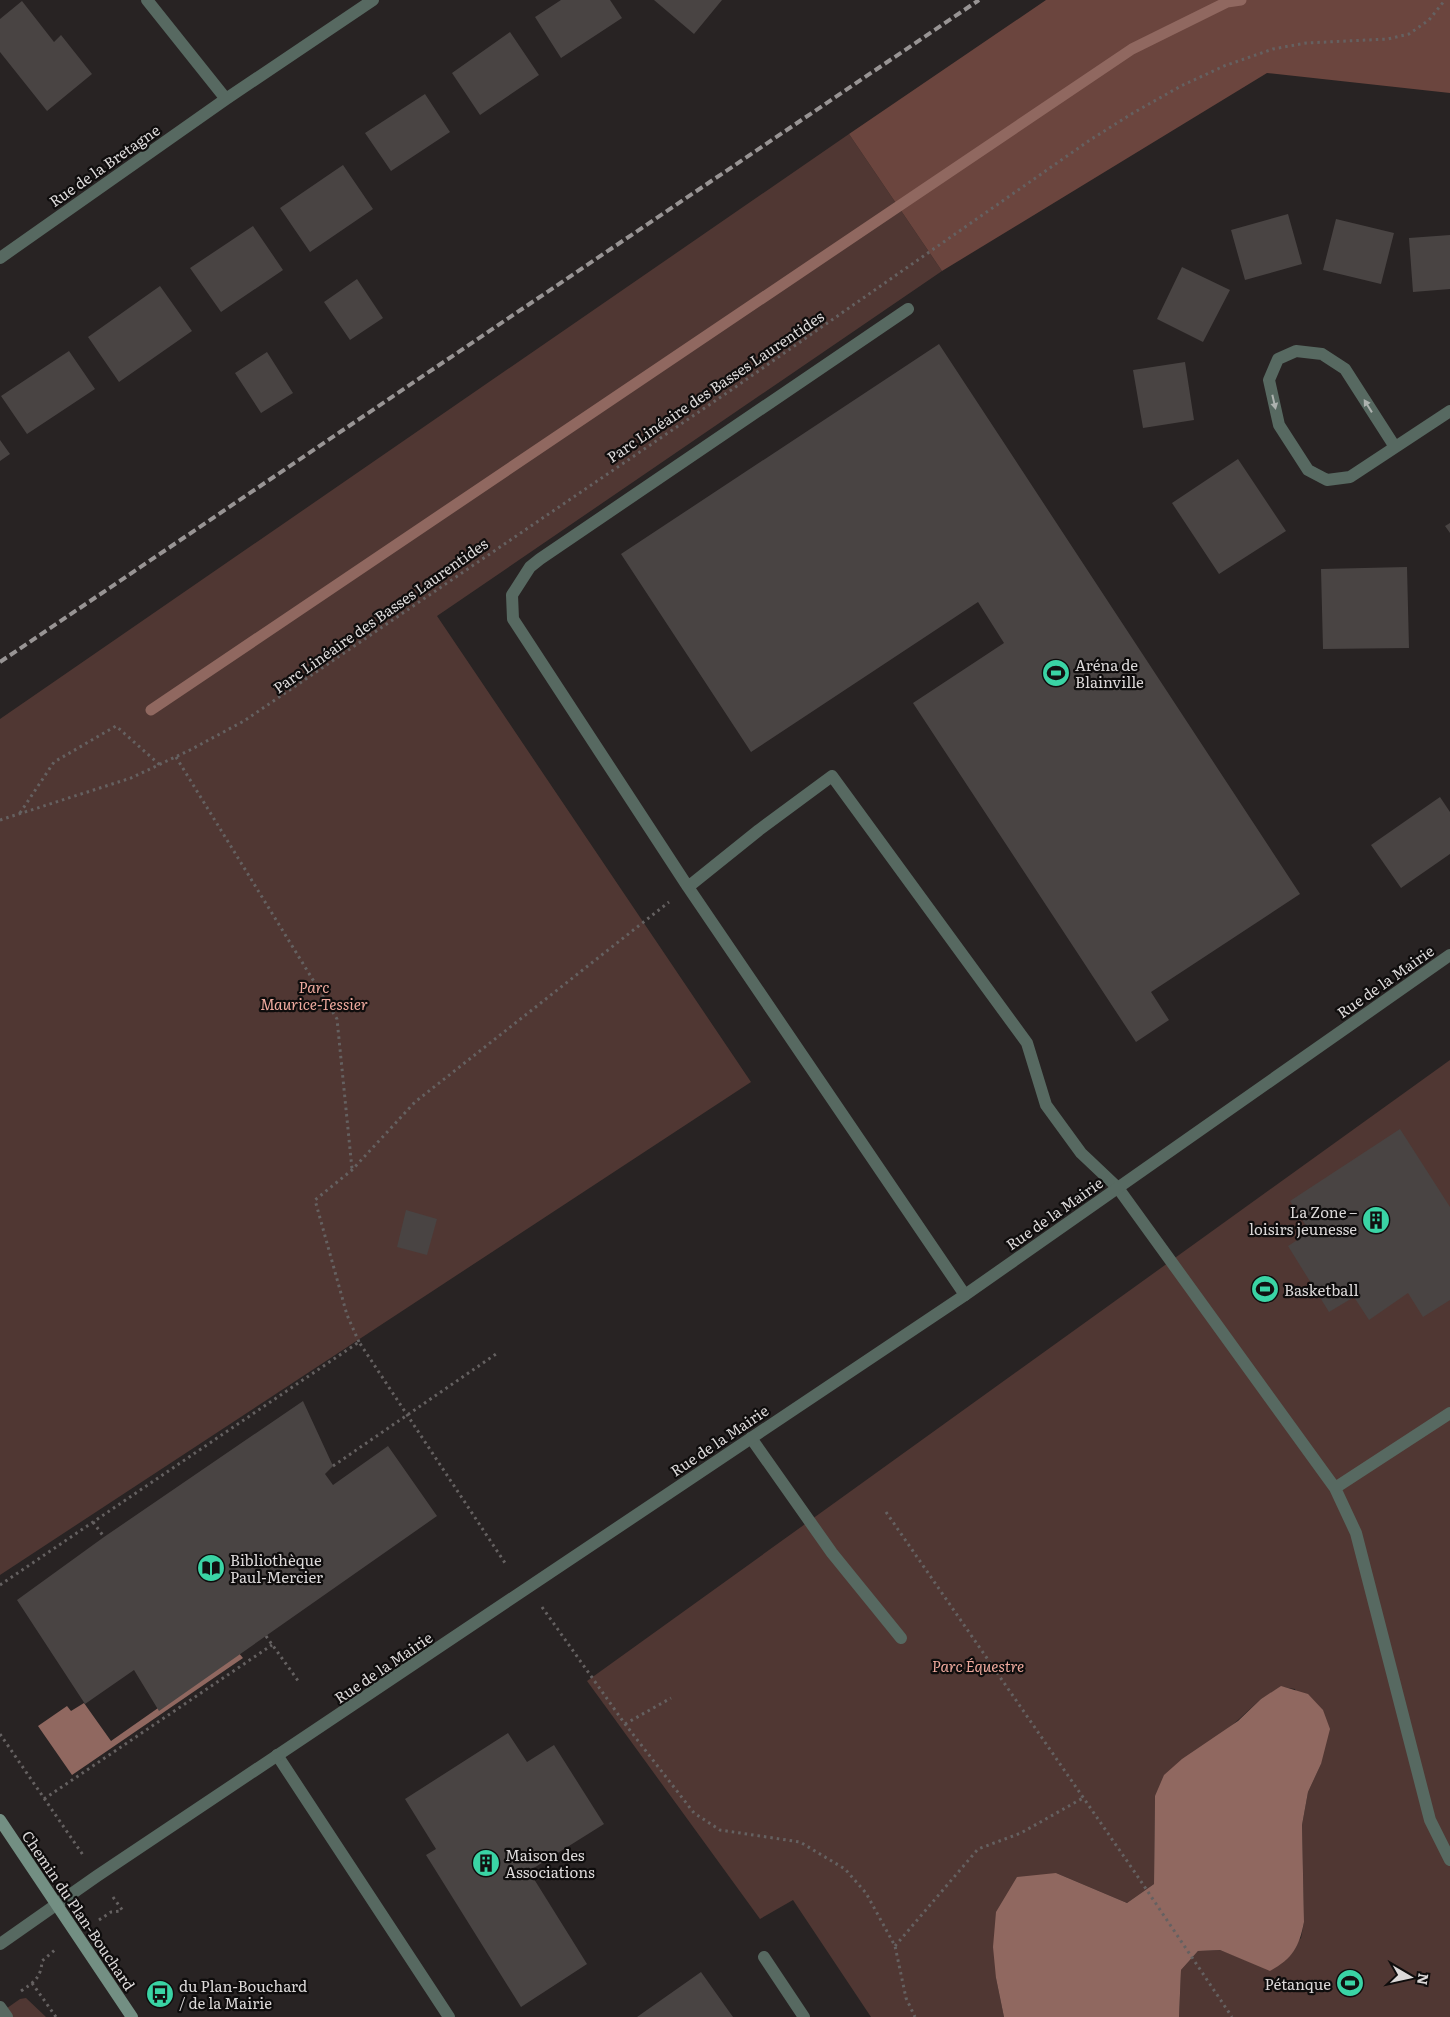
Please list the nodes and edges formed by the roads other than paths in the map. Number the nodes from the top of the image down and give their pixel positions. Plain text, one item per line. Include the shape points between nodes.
1 (147, 0) edge
2 (373, 0) edge
3 (226, 99) junction
4 (0, 258) edge
5 (908, 309) dead end
6 (1450, 411) edge
7 (1394, 447) junction
8 (688, 888) junction
9 (1450, 955) edge
10 (1118, 1188) junction
11 (965, 1296) junction
12 (1450, 1413) edge
13 (750, 1438) junction
14 (1335, 1488) junction
15 (900, 1638) dead end
16 (277, 1755) junction
17 (0, 1820) edge
18 (1450, 1860) edge
19 (57, 1905) junction
20 (0, 1944) edge
21 (764, 1957) dead end
22 (0, 2007) edge
23 (7, 2017) edge
24 (132, 2017) edge
25 (449, 2017) edge
26 (804, 2017) edge

1 - 3 street
2 - 3 street, Rue de la Bretagne
3 - 4 street, Rue de la Bretagne
5 - 8 street via 540,559 530,567 512,595 513,619
6 - 7 street
7 -> 7 street via 1345,369 1322,354 1296,351 1278,359 1269,380 1279,425 1308,470 1327,480 1350,477
8 - 10 street via 832,776 1026,1043 1046,1105 1081,1153
8 - 11 street
9 - 10 street, Rue de la Mairie
10 - 11 street, Rue de la Mairie
10 - 14 street
11 - 13 street, Rue de la Mairie
12 - 14 street
13 - 15 street via 832,1553
13 - 16 street, Rue de la Mairie
14 - 18 street via 1356,1533 1430,1820
16 - 19 street, Rue de la Mairie
16 - 25 street
17 - 19 street, Chemin du Plan-Bouchard
19 - 20 street, Rue de la Mairie
19 - 24 street, Chemin du Plan-Bouchard
21 - 26 street
22 - 23 street

